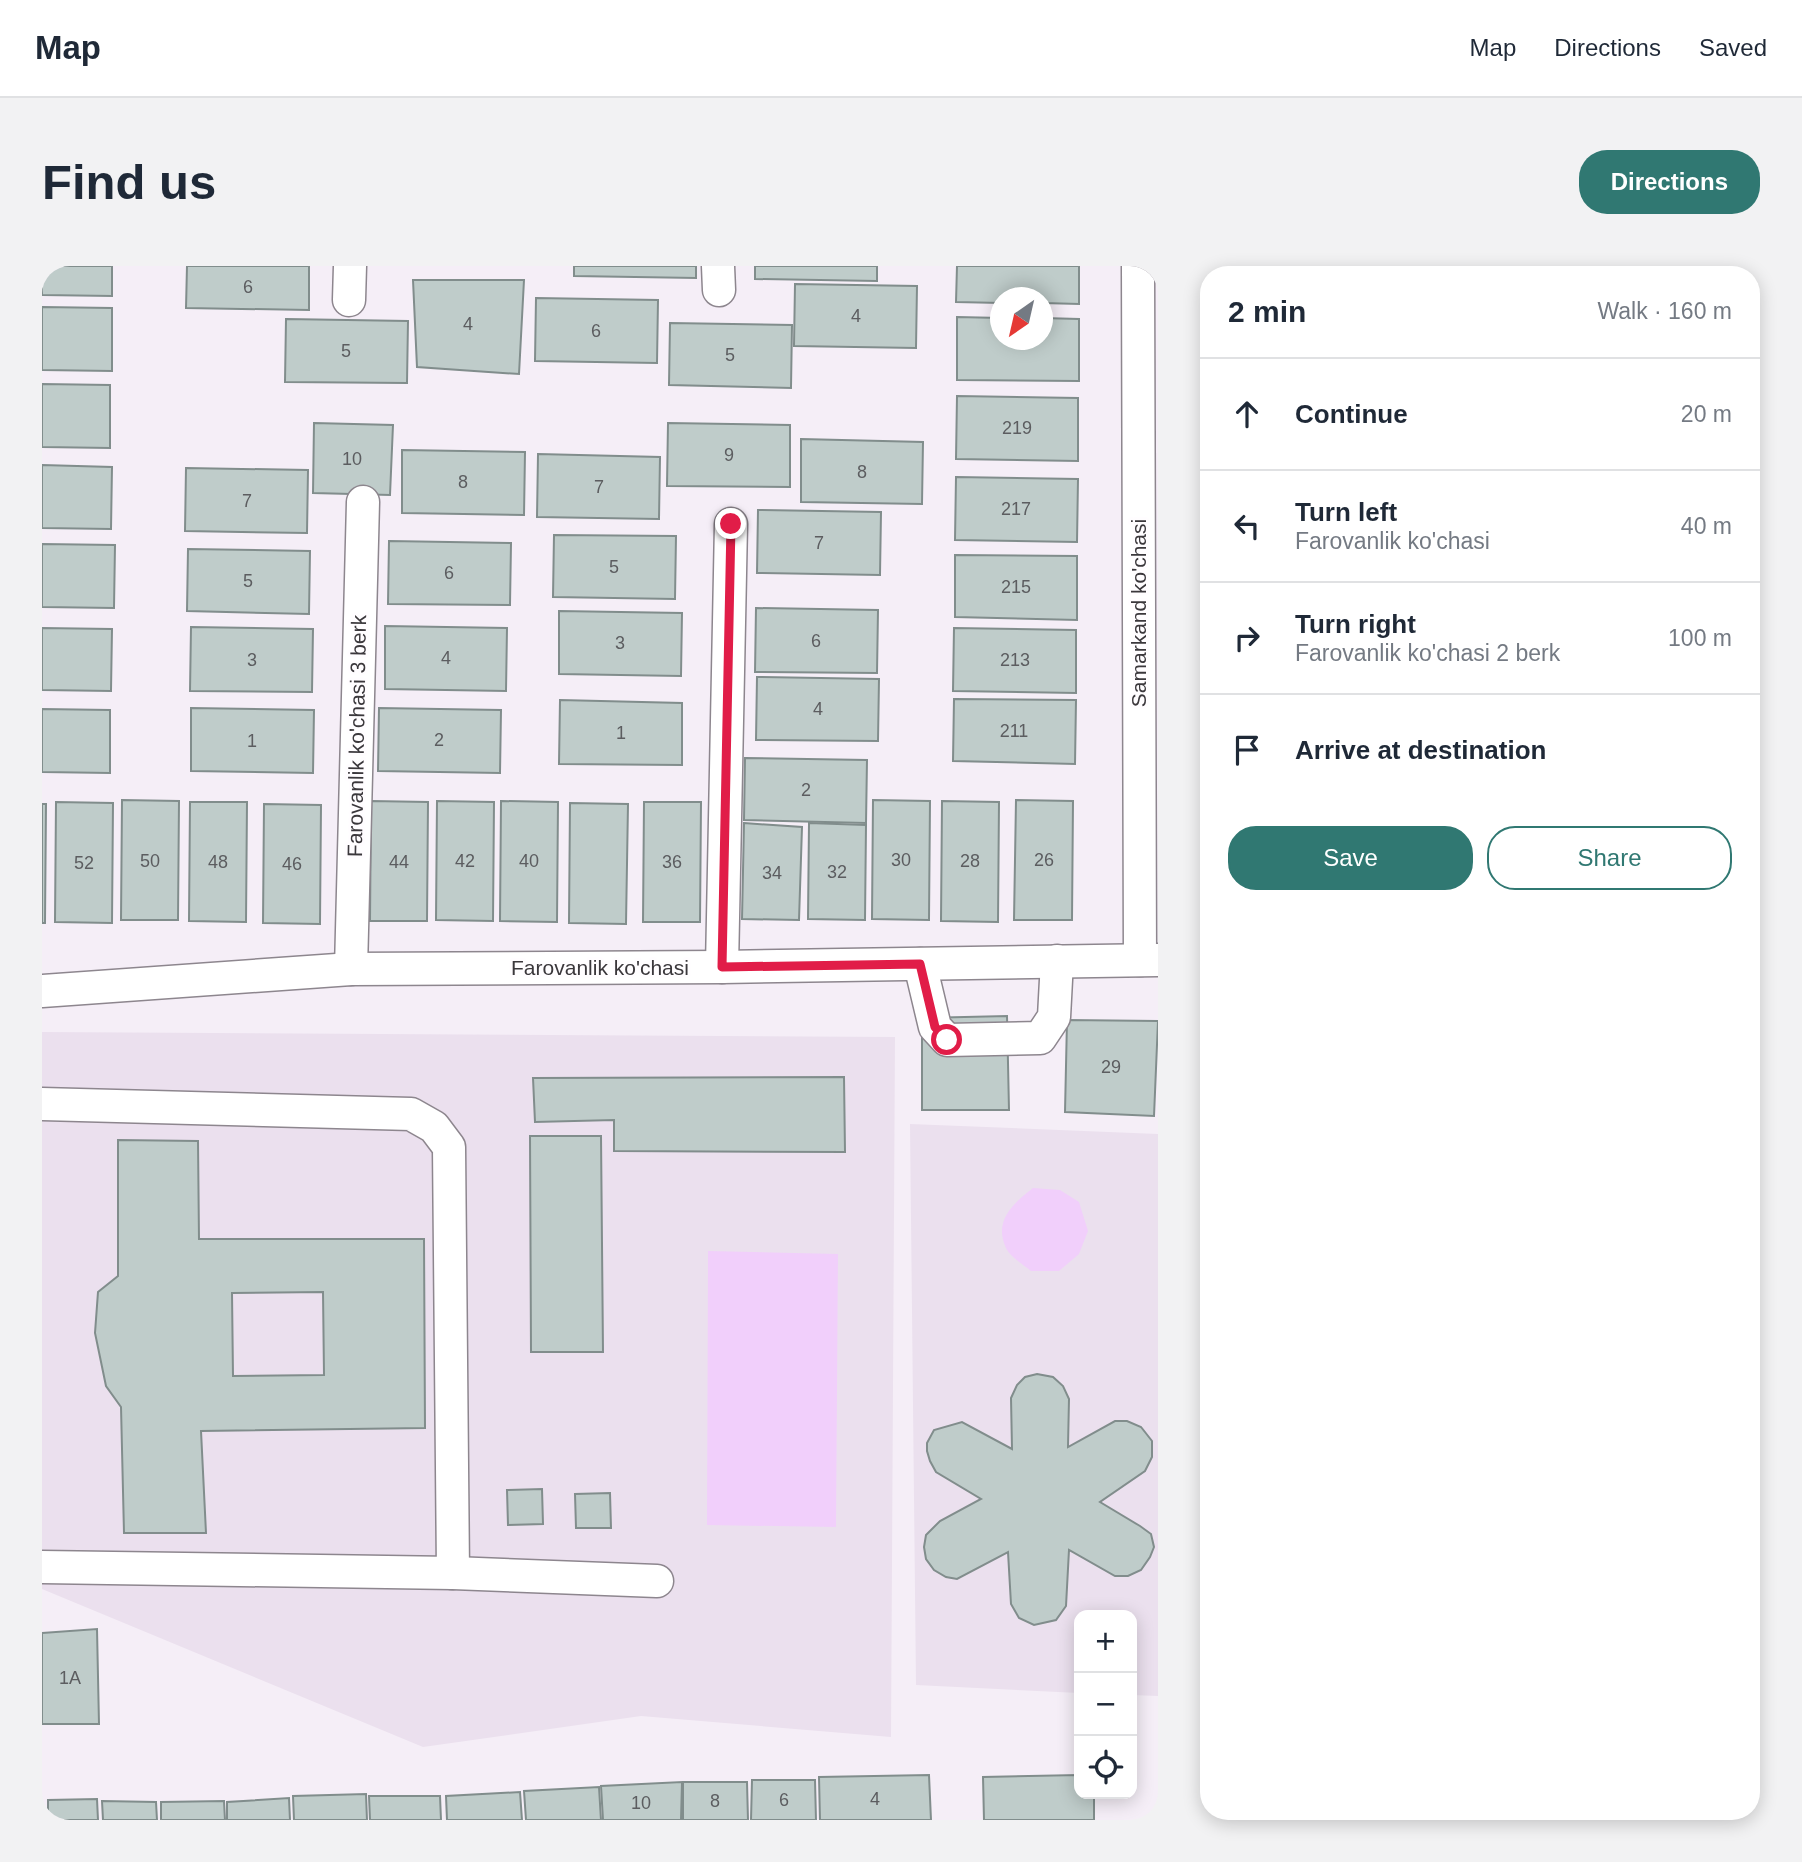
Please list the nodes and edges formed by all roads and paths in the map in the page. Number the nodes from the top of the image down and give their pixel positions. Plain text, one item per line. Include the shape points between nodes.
1 (350, 266) edge
2 (1138, 266) edge
3 (349, 300) dead end
4 (363, 502) dead end
5 (731, 524) dead end
6 (1149, 960) edge
7 (1057, 961) junction
8 (920, 964) junction
9 (722, 967) junction
10 (351, 969) junction
11 (42, 991) edge
12 (42, 1104) edge
13 (42, 1567) edge
14 (453, 1573) junction
15 (657, 1581) dead end

1 - 3 street
2 - 6 street, Samarkand ko'chasi
4 - 10 street, Farovanlik ko'chasi 3 berk
5 - 9 street
6 - 7 street, Farovanlik ko'chasi
7 - 8 street, Farovanlik ko'chasi
7 - 8 street via 1054,1017 1040,1038 1027,1039 947,1040 935,1027
8 - 9 street, Farovanlik ko'chasi
9 - 10 street, Farovanlik ko'chasi
10 - 11 street, Farovanlik ko'chasi
12 - 14 street via 411,1114 434,1126 449,1146
13 - 14 street
14 - 15 street

